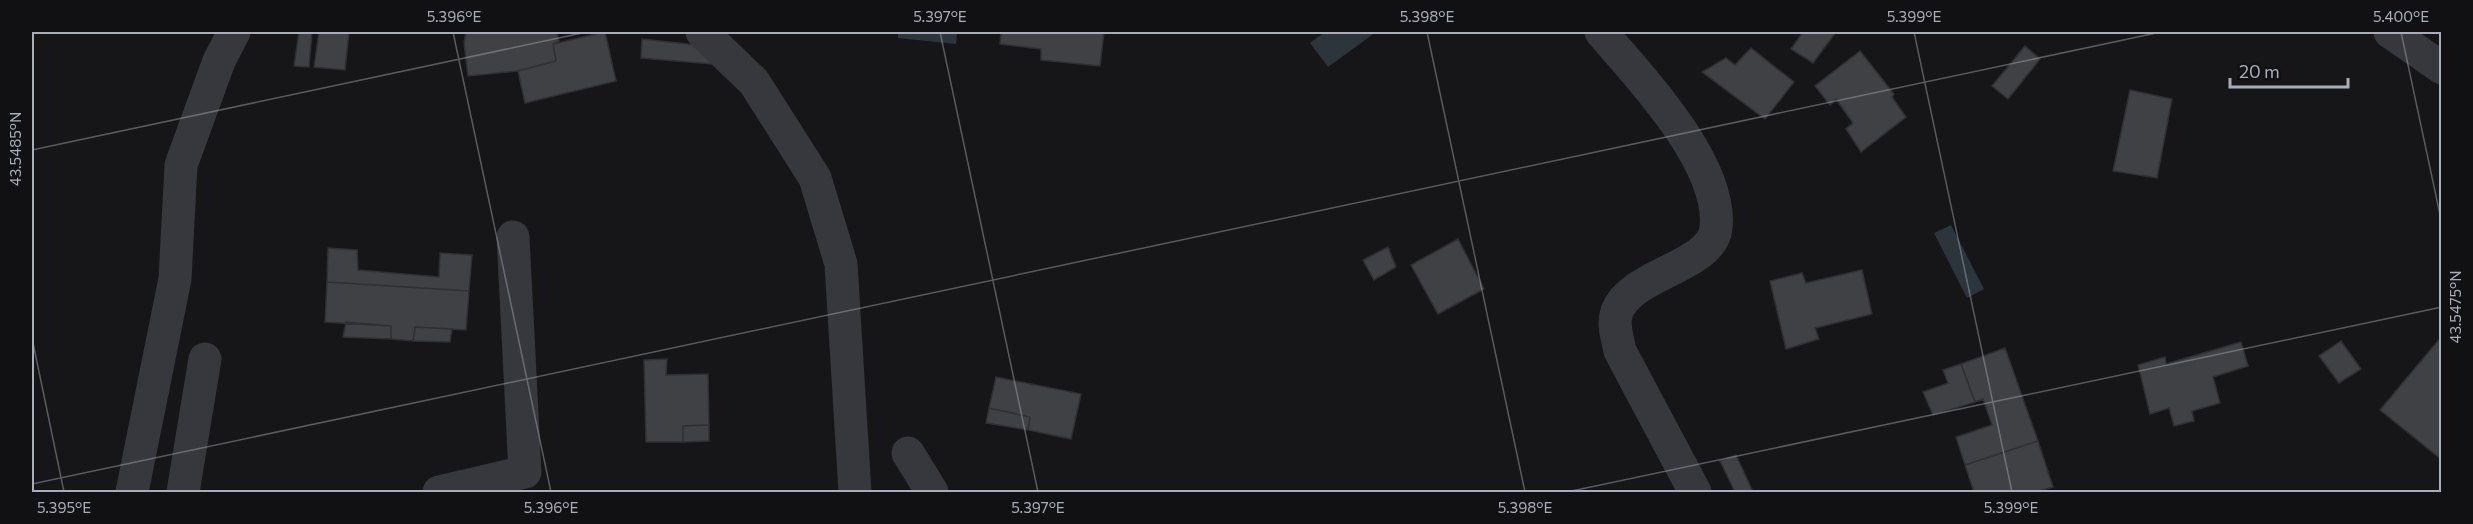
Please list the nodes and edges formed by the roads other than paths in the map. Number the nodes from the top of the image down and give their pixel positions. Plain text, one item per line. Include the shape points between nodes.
1 (234, 32) edge
2 (702, 32) edge
3 (1601, 32) edge
4 (2390, 32) edge
5 (2442, 68) edge
6 (513, 237) dead end
7 (205, 359) dead end
8 (908, 453) dead end
9 (132, 492) edge
10 (183, 492) edge
11 (439, 492) edge
12 (855, 492) edge
13 (932, 492) edge
14 (1695, 492) edge

1 - 9 street via 219,61 181,165 175,279
2 - 12 street via 754,82 815,178 841,264
3 - 14 street via 1662,104 1706,171 1714,202 1716,230 1706,250 1633,291 1617,313 1615,328 1620,351
4 - 5 street
6 - 11 street via 525,472
7 - 10 street
8 - 13 street

